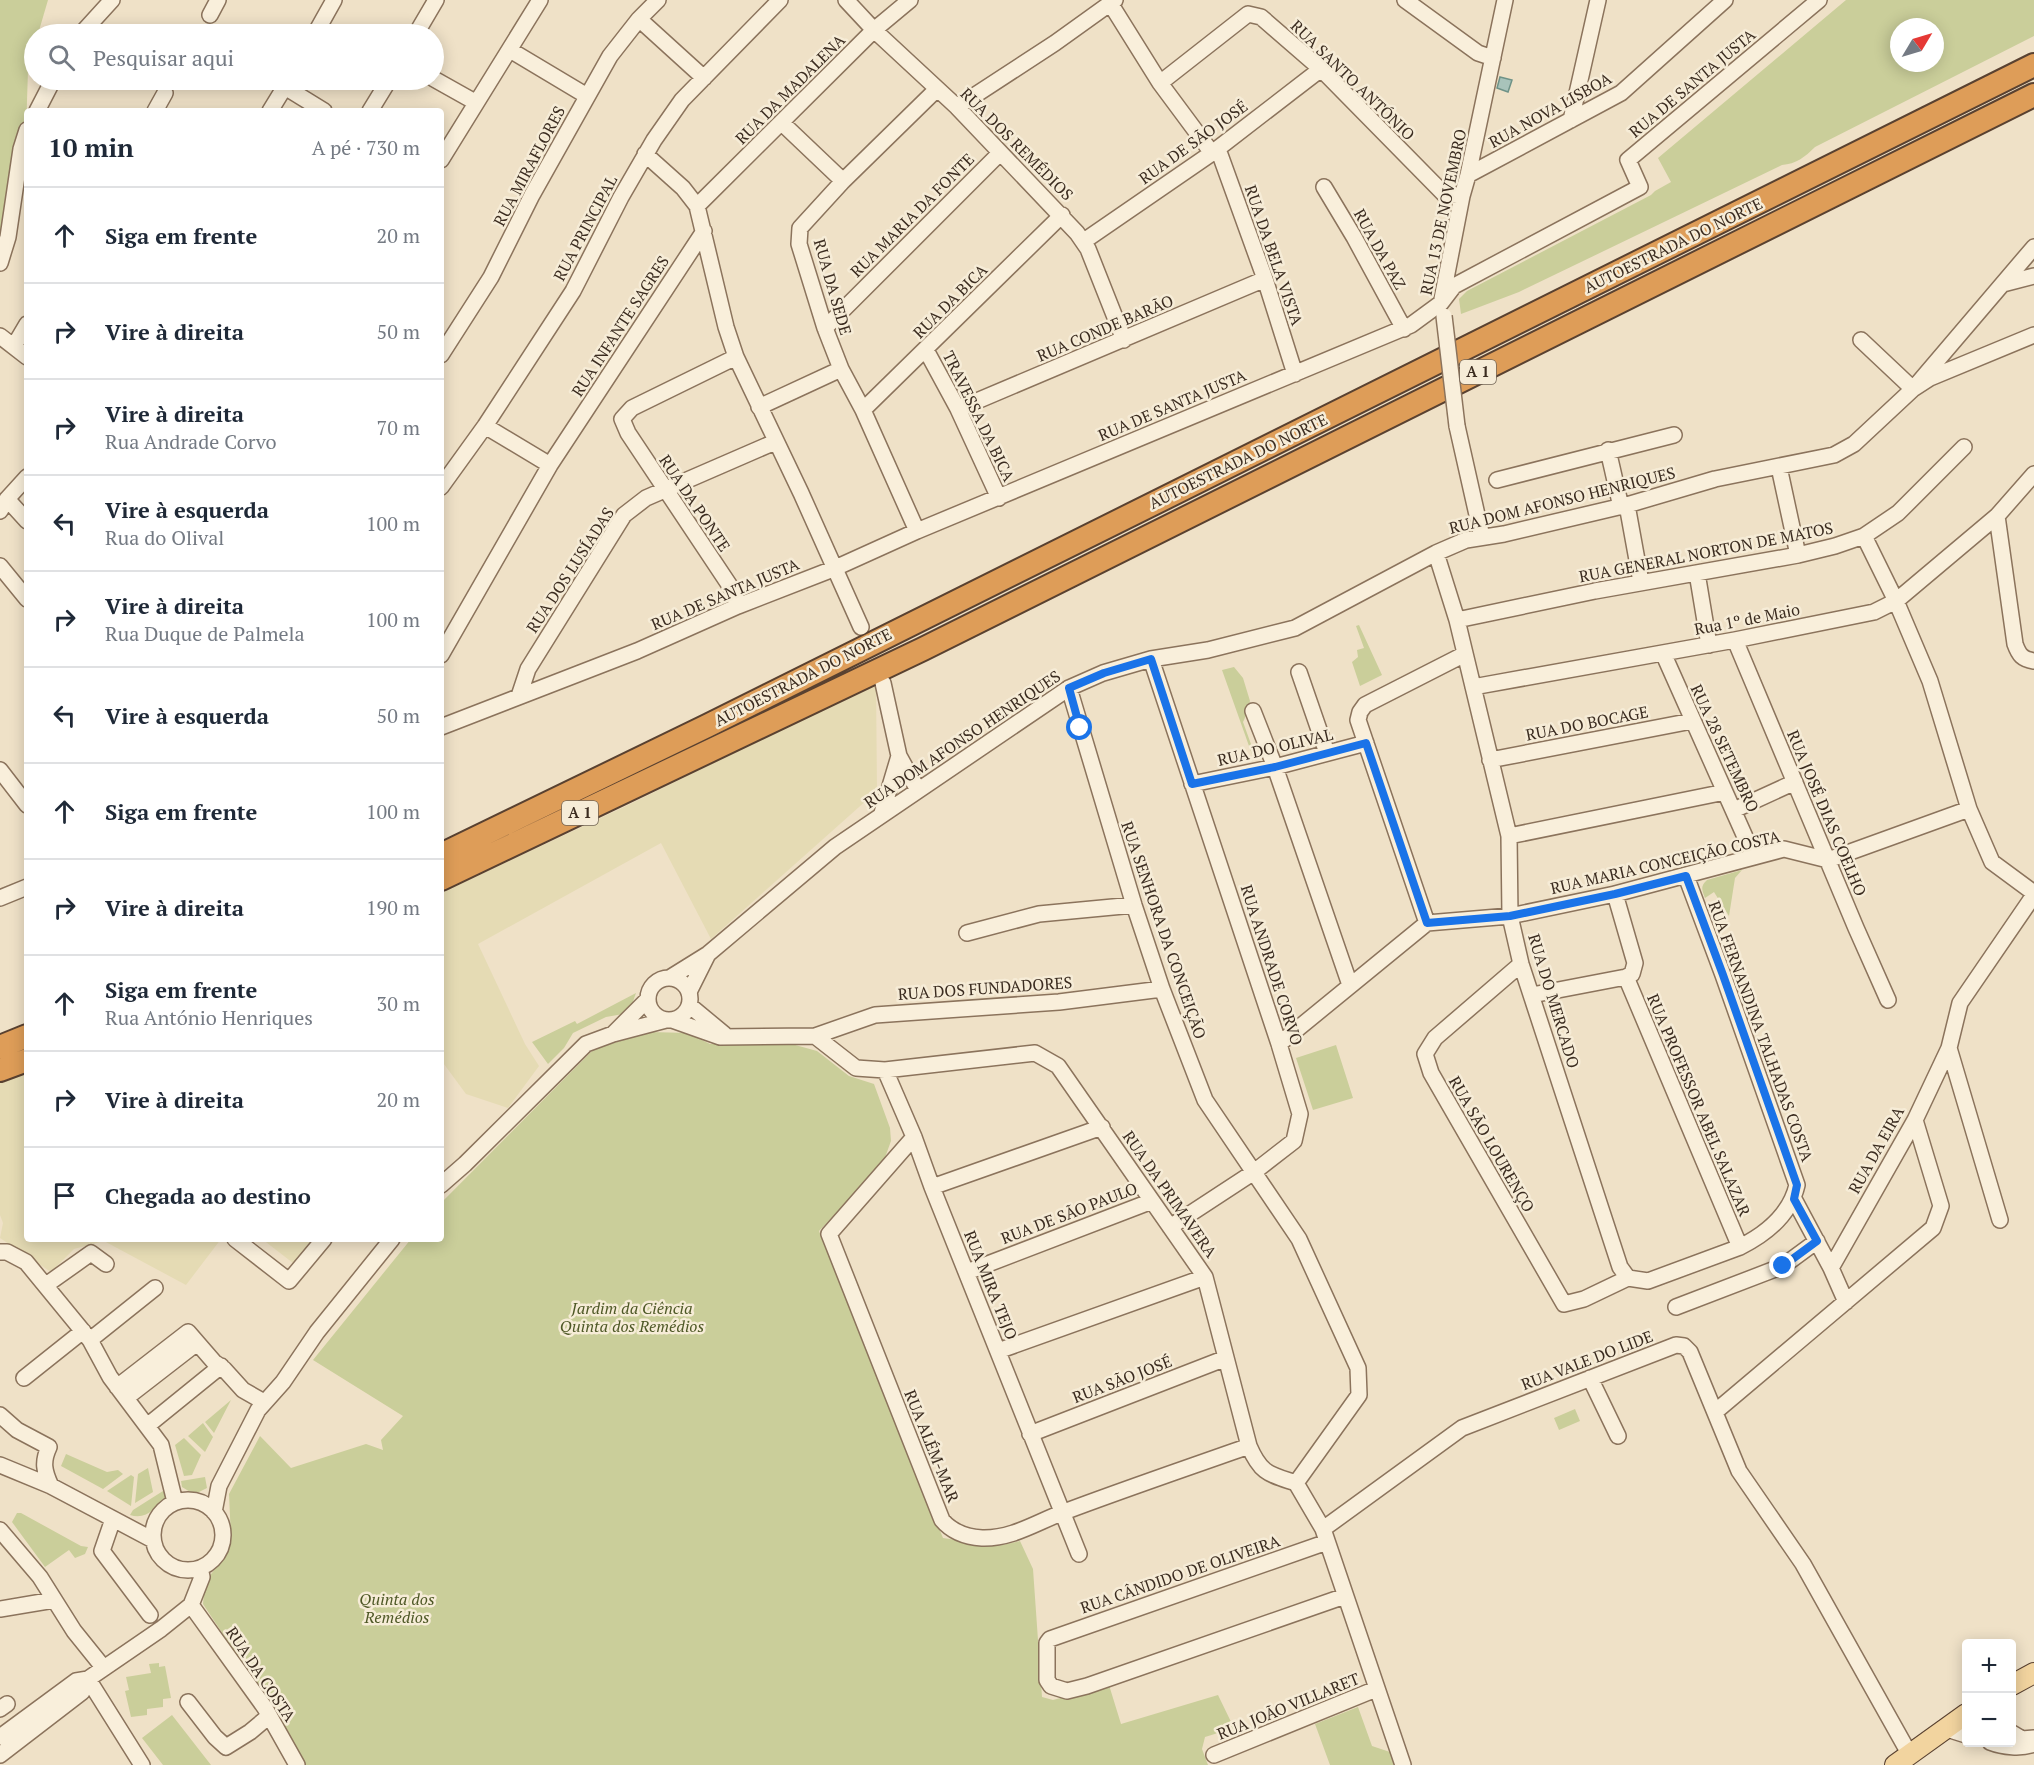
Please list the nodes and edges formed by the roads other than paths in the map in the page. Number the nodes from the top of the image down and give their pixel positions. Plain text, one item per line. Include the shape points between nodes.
1 (112, 0) edge
2 (218, 0) edge
3 (436, 0) edge
4 (540, 0) edge
5 (658, 0) edge
6 (780, 0) edge
7 (846, 0) edge
8 (910, 0) edge
9 (1405, 0) edge
10 (1505, 0) edge
11 (1598, 0) edge
12 (1725, 0) edge
13 (1819, 0) edge
14 (333, 1) edge
15 (1113, 2) edge
16 (210, 15) dead end
17 (639, 19) junction
18 (90, 24) edge
19 (320, 24) edge
20 (422, 24) edge
21 (874, 30) junction
22 (510, 50) junction
23 (1493, 58) junction
24 (2034, 65) edge
25 (1321, 69) junction
26 (704, 78) junction
27 (1161, 83) junction
28 (444, 85) edge
29 (48, 90) edge
30 (283, 90) edge
31 (296, 90) edge
32 (383, 90) edge
33 (936, 90) junction
34 (165, 93) dead end
35 (2034, 95) edge
36 (587, 96) junction
37 (475, 102) junction
38 (957, 107) junction
39 (39, 108) edge
40 (157, 108) edge
41 (272, 108) edge
42 (320, 108) edge
43 (372, 108) edge
44 (1571, 120) junction
45 (782, 123) junction
46 (24, 140) edge
47 (1215, 151) junction
48 (1000, 153) junction
49 (645, 154) junction
50 (444, 155) edge
51 (1468, 175) junction
52 (843, 181) junction
53 (1324, 187) dead end
54 (1462, 196) junction
55 (697, 206) junction
56 (1062, 215) junction
57 (704, 231) junction
58 (1084, 241) junction
59 (2034, 247) edge
60 (0, 263) edge
61 (2034, 276) edge
62 (1266, 279) junction
63 (2003, 284) junction
64 (1443, 310) junction
65 (825, 328) junction
66 (24, 329) edge
67 (1404, 329) junction
68 (2034, 335) edge
69 (0, 336) edge
70 (1124, 340) junction
71 (1861, 340) dead end
72 (14, 346) junction
73 (444, 350) edge
74 (926, 350) junction
75 (24, 354) edge
76 (736, 357) junction
77 (841, 369) junction
78 (1295, 374) junction
79 (1913, 388) junction
80 (759, 407) junction
81 (958, 409) junction
82 (863, 410) junction
83 (485, 426) junction
84 (1674, 435) dead end
85 (775, 442) junction
86 (1964, 447) dead end
87 (1608, 450) junction
88 (444, 459) edge
89 (550, 465) junction
90 (455, 466) junction
91 (1779, 466) junction
92 (2034, 474) edge
93 (1497, 480) dead end
94 (24, 481) edge
95 (444, 482) edge
96 (666, 489) junction
97 (999, 498) junction
98 (4, 505) edge
99 (1624, 506) junction
100 (1997, 516) junction
101 (24, 519) edge
102 (917, 531) junction
103 (1864, 536) junction
104 (1482, 537) junction
105 (1436, 553) junction
106 (1798, 555) junction
107 (0, 566) edge
108 (833, 569) junction
109 (1697, 573) junction
110 (1641, 582) junction
111 (24, 595) edge
112 (1896, 602) junction
113 (738, 606) junction
114 (1457, 620) junction
115 (861, 627) dead end
116 (1735, 640) junction
117 (1709, 645) junction
118 (444, 649) edge
119 (1663, 653) junction
120 (1465, 654) junction
121 (1151, 659) junction
122 (2034, 661) edge
123 (1299, 672) dead end
124 (883, 683) dead end
125 (1473, 687) junction
126 (1069, 688) junction
127 (519, 696) junction
128 (1252, 711) dead end
129 (1692, 720) junction
130 (444, 726) edge
131 (1366, 743) junction
132 (1327, 753) junction
133 (899, 756) junction
134 (1490, 760) junction
135 (1275, 767) junction
136 (0, 770) edge
137 (1795, 782) junction
138 (1192, 784) junction
139 (918, 790) junction
140 (1725, 792) junction
141 (24, 801) edge
142 (1969, 809) junction
143 (1734, 810) junction
144 (882, 813) junction
145 (1509, 836) junction
146 (444, 854) edge
147 (1754, 857) junction
148 (1828, 860) junction
149 (1686, 876) junction
150 (444, 878) edge
151 (24, 888) edge
152 (1615, 894) junction
153 (2034, 894) edge
154 (0, 898) edge
155 (1134, 905) junction
156 (1510, 916) junction
157 (1427, 923) junction
158 (967, 933) dead end
159 (708, 954) junction
160 (1521, 964) junction
161 (671, 977) junction
162 (1626, 977) junction
163 (1350, 985) junction
164 (1162, 989) junction
165 (1532, 995) junction
166 (689, 998) junction
167 (647, 1000) junction
168 (1888, 1000) dead end
169 (669, 1020) junction
170 (614, 1034) junction
171 (730, 1036) junction
172 (815, 1036) junction
173 (24, 1037) edge
174 (1279, 1044) junction
175 (0, 1047) edge
176 (1948, 1048) junction
177 (24, 1061) edge
178 (0, 1070) edge
179 (885, 1070) junction
180 (1915, 1120) junction
181 (1102, 1127) junction
182 (915, 1137) junction
183 (1254, 1172) junction
184 (444, 1182) edge
185 (933, 1187) junction
186 (1794, 1199) junction
187 (1152, 1201) junction
188 (2000, 1220) dead end
189 (1170, 1227) junction
190 (1817, 1241) junction
191 (240, 1242) edge
192 (322, 1242) edge
193 (390, 1242) edge
194 (1740, 1247) junction
195 (0, 1252) edge
196 (106, 1264) dead end
197 (1831, 1268) junction
198 (967, 1272) junction
199 (1204, 1277) junction
200 (1628, 1278) junction
201 (46, 1285) junction
202 (155, 1288) dead end
203 (1846, 1302) junction
204 (1676, 1307) dead end
205 (87, 1336) junction
206 (998, 1351) junction
207 (1226, 1358) junction
208 (221, 1366) junction
209 (24, 1378) dead end
210 (1590, 1378) junction
211 (122, 1392) junction
212 (264, 1402) junction
213 (1715, 1412) junction
214 (0, 1415) edge
215 (147, 1426) junction
216 (1030, 1434) junction
217 (1618, 1436) dead end
218 (1249, 1446) junction
219 (44, 1458) junction
220 (0, 1465) edge
221 (23, 1474) junction
222 (1296, 1483) junction
223 (51, 1486) junction
224 (219, 1486) junction
225 (175, 1502) junction
226 (201, 1503) junction
227 (214, 1512) junction
228 (1061, 1513) junction
229 (155, 1521) junction
230 (119, 1522) junction
231 (0, 1530) edge
232 (1325, 1535) junction
233 (153, 1540) junction
234 (1078, 1554) dead end
235 (200, 1568) junction
236 (184, 1570) junction
237 (1345, 1596) junction
238 (54, 1600) junction
239 (192, 1601) junction
240 (0, 1609) edge
241 (150, 1615) dead end
242 (104, 1667) junction
243 (2034, 1673) edge
244 (88, 1679) junction
245 (2016, 1683) edge
246 (1376, 1689) junction
247 (188, 1702) dead end
248 (269, 1716) junction
249 (1962, 1717) edge
250 (1947, 1729) junction
251 (1962, 1734) edge
252 (2016, 1735) edge
253 (0, 1737) edge
254 (2034, 1738) edge
255 (2034, 1744) edge
256 (2016, 1746) edge
257 (0, 1755) edge
258 (1214, 1755) dead end
259 (1902, 1760) edge
260 (142, 1765) edge
261 (297, 1765) edge
262 (1403, 1765) edge

1 - 18 street
2 - 16 street
3 - 20 street
4 - 22 street
5 - 17 street, RUA MIRAFLORES
6 - 26 street, RUA PRINCIPAL
7 - 21 street, RUA DOS REMÉDIOS
8 - 21 street, RUA DA MADALENA
9 - 23 street via 1478,53
10 - 23 street, RUA 13 DE NOVEMBRO
11 - 44 street
12 - 44 street, RUA NOVA LISBOA via 1621,93
13 - 64 street, RUA DE SANTA JUSTA via 1628,160 1640,187 1454,286
14 - 19 street
15 - 27 street, RUA DA BELA VISTA
15 - 38 street
17 - 26 street
17 - 36 street, RUA MIRAFLORES via 610,56
21 - 33 street, RUA DOS REMÉDIOS
21 - 45 street, RUA DA MADALENA
22 - 36 street
22 - 37 street
23 - 51 street, RUA 13 DE NOVEMBRO
24 - 146 highway, AUTOESTRADA DO NORTE / A 1
25 - 27 street, RUA SANTO ANTÓNIO via 1261,17 1248,14
25 - 47 street, RUA DE SÃO JOSÉ
25 - 54 street, RUA SANTO ANTÓNIO via 1444,194
26 - 49 street, RUA PRINCIPAL via 682,100
27 - 47 street, RUA DA BELA VISTA
28 - 37 street
29 - 39 street
30 - 41 street
31 - 42 street
32 - 43 street
33 - 38 street, RUA DOS REMÉDIOS
33 - 52 street, RUA DA SEDE
34 - 40 street
35 - 150 highway, AUTOESTRADA DO NORTE / A 1 via 922,649
36 - 73 street, RUA MIRAFLORES via 491,277
37 - 50 street
38 - 48 street, RUA DOS REMÉDIOS
44 - 51 street, RUA NOVA LISBOA
45 - 52 street
45 - 55 street, RUA DA MADALENA
46 - 60 street
47 - 58 street, RUA DE SÃO JOSÉ
47 - 62 street, RUA DA BELA VISTA
48 - 56 street, RUA DOS REMÉDIOS
48 - 65 street, RUA MARIA DA FONTE
49 - 55 street
49 - 83 street, RUA PRINCIPAL via 573,291
51 - 54 street, RUA 13 DE NOVEMBRO
52 - 65 street, RUA DA SEDE via 800,228 799,244
53 - 67 street, RUA DA PAZ
54 - 64 street, RUA 13 DE NOVEMBRO
55 - 57 street
56 - 58 street, RUA DOS REMÉDIOS
56 - 74 street, RUA DA BICA
57 - 76 street
57 - 89 street, RUA INFANTE SAGRES
58 - 70 street, RUA DOS REMÉDIOS
59 - 63 street
61 - 63 street
62 - 70 street, RUA CONDE BARÃO
62 - 78 street, RUA DA BELA VISTA
63 - 79 street
64 - 67 street, RUA DE SANTA JUSTA
64 - 104 street, RUA 13 DE NOVEMBRO, bridge via 1457,426
65 - 77 street, RUA DA SEDE
66 - 72 street
67 - 78 street, RUA DE SANTA JUSTA
68 - 79 street, RUA DOM AFONSO HENRIQUES
69 - 72 street
70 - 81 street, RUA CONDE BARÃO
71 - 79 street
72 - 75 street
74 - 81 street, TRAVESSA DA BICA
74 - 82 street, RUA DA BICA
76 - 80 street
76 - 96 street, RUA DA PONTE via 632,408 622,419
77 - 80 street
77 - 82 street, RUA DA SEDE
78 - 97 street, RUA DE SANTA JUSTA
79 - 91 street, RUA DOM AFONSO HENRIQUES via 1854,444 1834,455
80 - 85 street
81 - 97 street, TRAVESSA DA BICA
82 - 102 street, RUA DA SEDE
83 - 89 street
83 - 90 street, RUA PRINCIPAL
84 - 87 street
85 - 96 street, RUA DOS LUSÍADAS
85 - 108 street
86 - 103 street, RUA GENERAL NORTON DE MATOS via 1898,513
87 - 93 street
87 - 99 street
88 - 90 street
89 - 118 street, RUA INFANTE SAGRES
90 - 95 street, RUA PRINCIPAL
91 - 99 street, RUA DOM AFONSO HENRIQUES via 1715,479
91 - 106 street
92 - 100 street, Rua 1º de Maio
94 - 98 street
96 - 113 street, RUA DA PONTE via 734,592
96 - 127 street, RUA DOS LUSÍADAS via 624,515 528,669
97 - 102 street, RUA DE SANTA JUSTA
98 - 101 street
99 - 104 street, RUA DOM AFONSO HENRIQUES
99 - 110 street
100 - 112 street, Rua 1º de Maio
100 - 122 street via 2015,644 2018,654
102 - 108 street, RUA DE SANTA JUSTA
103 - 106 street, RUA GENERAL NORTON DE MATOS
103 - 112 street
104 - 105 street, RUA DOM AFONSO HENRIQUES
105 - 114 street, RUA DO MERCADO
105 - 121 street, RUA DOM AFONSO HENRIQUES via 1295,628 1208,650
106 - 109 street, RUA GENERAL NORTON DE MATOS
107 - 111 street
108 - 113 street, RUA DE SANTA JUSTA
108 - 115 street
109 - 110 street, RUA GENERAL NORTON DE MATOS
109 - 117 street
110 - 114 street, RUA GENERAL NORTON DE MATOS
112 - 116 street, Rua 1º de Maio via 1874,612
112 - 142 street via 1930,681
113 - 127 street, RUA DE SANTA JUSTA via 637,651
114 - 120 street, RUA DO MERCADO
116 - 117 street, Rua 1º de Maio
116 - 137 street, RUA JOSÉ DIAS COELHO
117 - 119 street, Rua 1º de Maio
119 - 125 street, Rua 1º de Maio
119 - 129 street, RUA 28 SETEMBRO
120 - 125 street, RUA DO MERCADO
120 - 131 street via 1365,705 1358,720
121 - 126 street, RUA DOM AFONSO HENRIQUES
121 - 138 street, RUA ANDRADE CORVO
123 - 132 street
124 - 133 street
125 - 134 street, RUA DO MERCADO
126 - 139 street, RUA DOM AFONSO HENRIQUES
126 - 155 street, RUA SENHORA DA CONCEIÇÃO
127 - 130 street, RUA DE SANTA JUSTA
128 - 135 street
129 - 134 street, RUA DO BOCAGE
129 - 140 street, RUA 28 SETEMBRO
131 - 132 street, RUA DO OLIVAL
131 - 157 street
132 - 135 street, RUA DO OLIVAL
133 - 139 street
133 - 144 street
134 - 145 street, RUA DO MERCADO
135 - 138 street, RUA DO OLIVAL
135 - 163 street
136 - 141 street
137 - 143 street
137 - 148 street, RUA JOSÉ DIAS COELHO
138 - 174 street, RUA ANDRADE CORVO
139 - 144 street, RUA DOM AFONSO HENRIQUES
140 - 143 street, RUA 28 SETEMBRO
140 - 145 street
142 - 148 street
142 - 153 street via 1992,862
143 - 147 street, RUA 28 SETEMBRO
144 - 159 street, RUA DOM AFONSO HENRIQUES via 835,847
145 - 156 street, RUA DO MERCADO
147 - 148 street, RUA MARIA CONCEIÇÃO COSTA via 1784,849
147 - 149 street, RUA MARIA CONCEIÇÃO COSTA
148 - 168 street, RUA JOSÉ DIAS COELHO
149 - 152 street, RUA MARIA CONCEIÇÃO COSTA
149 - 186 street, RUA FERNANDINA TALHADAS COSTA via 1797,1185
151 - 154 street
152 - 156 street, RUA MARIA CONCEIÇÃO COSTA
152 - 162 street via 1635,963 1632,974
153 - 176 street, RUA DA EIRA via 1960,1003
155 - 158 street via 1039,914
155 - 164 street, RUA SENHORA DA CONCEIÇÃO
156 - 157 street, RUA MARIA CONCEIÇÃO COSTA
156 - 160 street, RUA DO MERCADO
157 - 163 street
159 - 161 street, RUA DOM AFONSO HENRIQUES
159 - 166 street, RUA DOM AFONSO HENRIQUES
160 - 165 street, RUA DO MERCADO
160 - 200 street, RUA SÃO LOURENÇO via 1435,1038 1425,1054 1431,1073 1564,1304
161 - 166 street via 682,982
161 - 167 street via 654,983
162 - 165 street
162 - 194 street, RUA PROFESSOR ABEL SALAZAR
163 - 174 street
164 - 172 street, RUA DOS FUNDADORES via 1059,1002 875,1015
164 - 183 street, RUA SENHORA DA CONCEIÇÃO via 1205,1100
165 - 200 street, RUA DO MERCADO via 1620,1267
166 - 169 street via 686,1012
166 - 171 street via 720,1032
167 - 169 street via 653,1013
167 - 170 street
169 - 170 street
169 - 171 street via 713,1036
170 - 184 street via 586,1044
171 - 172 street
172 - 179 street, RUA DA PRIMAVERA via 856,1068
173 - 175 highway
174 - 183 street, RUA ANDRADE CORVO via 1300,1114 1294,1141
176 - 180 street, RUA DA EIRA
176 - 188 street
177 - 178 highway
179 - 181 street, RUA DA PRIMAVERA via 1035,1053 1058,1066
179 - 182 street, RUA MIRA TEJO
180 - 197 street, RUA DA EIRA
180 - 203 street via 1941,1206 1933,1228
181 - 185 street
181 - 187 street, RUA DA PRIMAVERA
182 - 185 street, RUA MIRA TEJO
182 - 228 street, RUA ALÉM-MAR via 829,1234 942,1520 959,1533 982,1538 1016,1533
183 - 189 street, RUA ANDRADE CORVO
183 - 222 street, RUA SENHORA DA CONCEIÇÃO via 1299,1239 1358,1368 1359,1395
185 - 198 street, RUA MIRA TEJO
186 - 190 street
186 - 194 street via 1777,1222
187 - 189 street, RUA DA PRIMAVERA
187 - 198 street, RUA DE SÃO PAULO
189 - 199 street, RUA DA PRIMAVERA
190 - 197 street
190 - 204 street via 1783,1266
191 - 192 street via 289,1281
193 - 212 street
194 - 200 street via 1648,1281
195 - 201 street via 26,1262
196 - 201 street via 91,1253
197 - 203 street
198 - 206 street, RUA MIRA TEJO
199 - 206 street
199 - 207 street, RUA DA PRIMAVERA
201 - 205 street
202 - 205 street
203 - 213 street
205 - 209 street
205 - 211 street
206 - 216 street, RUA MIRA TEJO
207 - 216 street, RUA SÃO JOSÉ
207 - 218 street, RUA DA PRIMAVERA
208 - 211 street via 192,1337
208 - 212 street via 243,1390
208 - 215 street
210 - 213 street, RUA VALE DO LIDE via 1676,1345 1684,1346
210 - 217 street
210 - 232 street, RUA VALE DO LIDE via 1462,1428
211 - 215 street
212 - 224 street
213 - 259 street, RUA VALE DO LIDE via 1739,1471 1803,1564
214 - 219 street via 17,1431 49,1447
215 - 225 street via 161,1444
216 - 228 street, RUA MIRA TEJO
218 - 222 street, RUA DA PRIMAVERA via 1268,1474
218 - 228 street, RUA ALÉM-MAR
219 - 221 street
219 - 223 street
220 - 221 street
221 - 223 street
222 - 232 street
223 - 230 street
224 - 226 street
224 - 227 street
225 - 226 street
225 - 229 street
226 - 227 street
227 - 235 street via 223,1537 212,1561
228 - 234 street, RUA MIRA TEJO
229 - 230 street
229 - 233 street
230 - 233 street
230 - 241 street via 102,1551
231 - 238 street
232 - 237 street
232 - 237 street, RUA CÂNDIDO DE OLIVEIRA via 1050,1639 1047,1680 1051,1686 1066,1691 1087,1686
233 - 236 street via 158,1555 169,1565
235 - 236 street
235 - 239 street via 202,1577
236 - 239 street, RUA DA COSTA
237 - 246 street
238 - 240 street
238 - 242 street
239 - 242 street via 161,1629
239 - 248 street, RUA DA COSTA
242 - 244 street
243 - 245 main road
244 - 253 street via 76,1681
244 - 257 street via 82,1692
244 - 260 street
246 - 258 street, RUA JOÃO VILLARET
246 - 262 street
247 - 248 street via 226,1747
248 - 261 street, RUA DA COSTA
249 - 250 main road
250 - 251 street
250 - 259 main road
252 - 254 street
255 - 256 street

